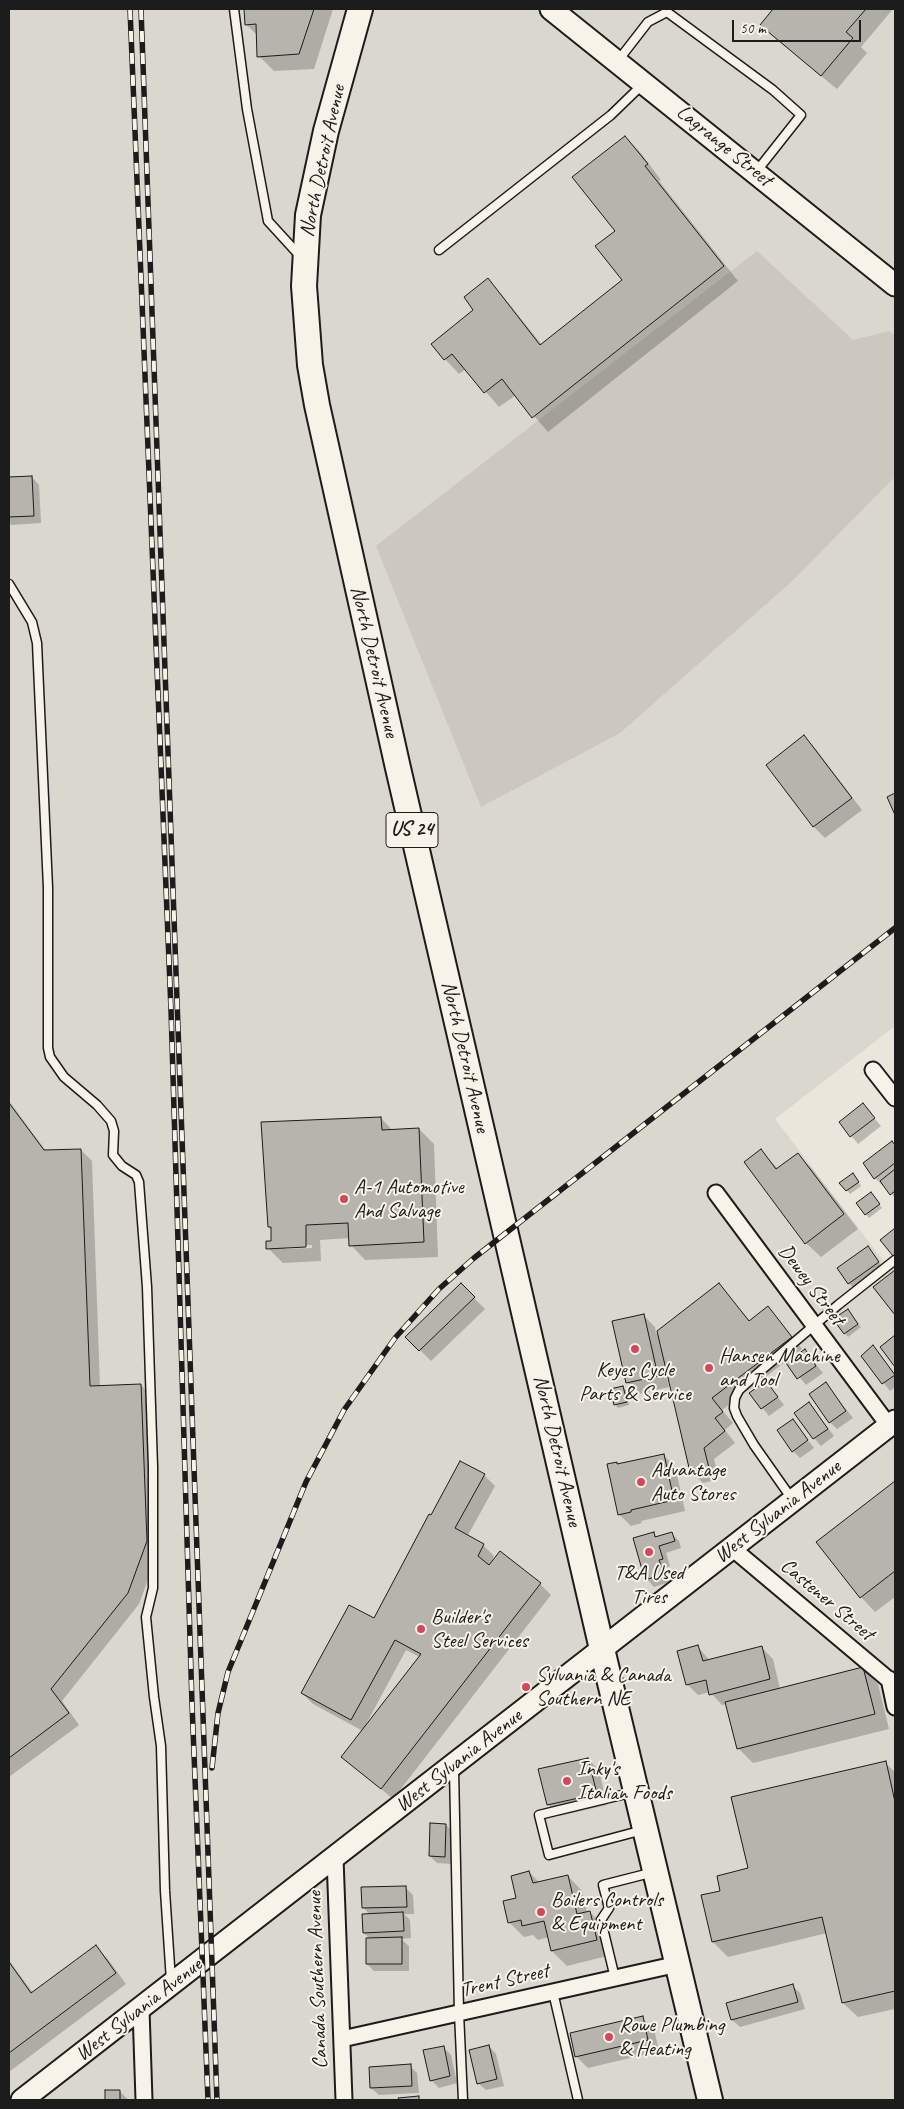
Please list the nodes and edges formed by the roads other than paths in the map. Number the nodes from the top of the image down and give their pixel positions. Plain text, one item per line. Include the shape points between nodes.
1 (234, 9) edge
2 (360, 9) edge
3 (551, 9) edge
4 (617, 62) junction
5 (644, 83) junction
6 (756, 172) junction
7 (439, 250) dead end
8 (304, 261) junction
9 (895, 285) edge
10 (9, 584) edge
11 (873, 1070) dead end
12 (895, 1098) edge
13 (716, 1193) dead end
14 (895, 1260) edge
15 (815, 1326) junction
16 (892, 1424) edge
17 (793, 1501) junction
18 (732, 1548) junction
19 (602, 1648) junction
20 (892, 1682) edge
21 (895, 1707) edge
22 (454, 1764) junction
23 (636, 1791) junction
24 (646, 1830) junction
25 (335, 1858) junction
26 (656, 1871) junction
27 (678, 1964) junction
28 (615, 1978) junction
29 (172, 1985) junction
30 (554, 1992) junction
31 (140, 2009) junction
32 (459, 2013) junction
33 (342, 2039) junction
34 (22, 2100) edge
35 (144, 2100) edge
36 (344, 2100) edge
37 (463, 2100) edge
38 (578, 2100) edge
39 (710, 2100) edge

1 - 8 lane via 247,109 268,221
2 - 8 main road, North Detroit Avenue / US 24 via 313,186
3 - 4 main road, Lagrange Street
4 - 5 main road, Lagrange Street
4 - 6 lane via 648,22 667,12 773,90 801,115
5 - 6 main road, Lagrange Street
5 - 7 lane via 611,115
6 - 9 main road, Lagrange Street
8 - 19 main road, North Detroit Avenue / US 24 via 307,335 317,405
10 - 29 lane via 32,622 37,643 48,888 48,1048 50,1057 64,1077 97,1104 111,1122 113,1155 119,1164 136,1175 139,1182 147,1287 153,1467 153,1588 146,1617 162,1746 165,1891
11 - 12 street
13 - 15 street, Dewey Street
14 - 15 lane
15 - 16 street, Dewey Street
15 - 17 lane via 739,1390 735,1398 737,1416
16 - 17 main road, West Sylvania Avenue
17 - 18 main road, West Sylvania Avenue
18 - 19 main road, West Sylvania Avenue
18 - 20 street, Castener Street
19 - 22 main road, West Sylvania Avenue
19 - 23 main road, North Detroit Avenue / US 24
20 - 21 street
22 - 25 main road, West Sylvania Avenue
22 - 32 lane
23 - 24 main road, North Detroit Avenue / US 24
23 - 24 lane via 539,1815 549,1855
24 - 26 main road, North Detroit Avenue / US 24
25 - 29 main road, West Sylvania Avenue
25 - 33 street, Canada Southern Avenue
26 - 27 main road, North Detroit Avenue / US 24
26 - 28 lane via 603,1885 609,1908 601,1920
27 - 28 street, Trent Street
27 - 39 main road, North Detroit Avenue / US 24
28 - 30 street, Trent Street
29 - 31 main road, West Sylvania Avenue
30 - 32 street, Trent Street
30 - 38 lane
31 - 34 main road, West Sylvania Avenue
31 - 35 street
32 - 33 street, Trent Street
32 - 37 lane
33 - 36 street, Canada Southern Avenue

